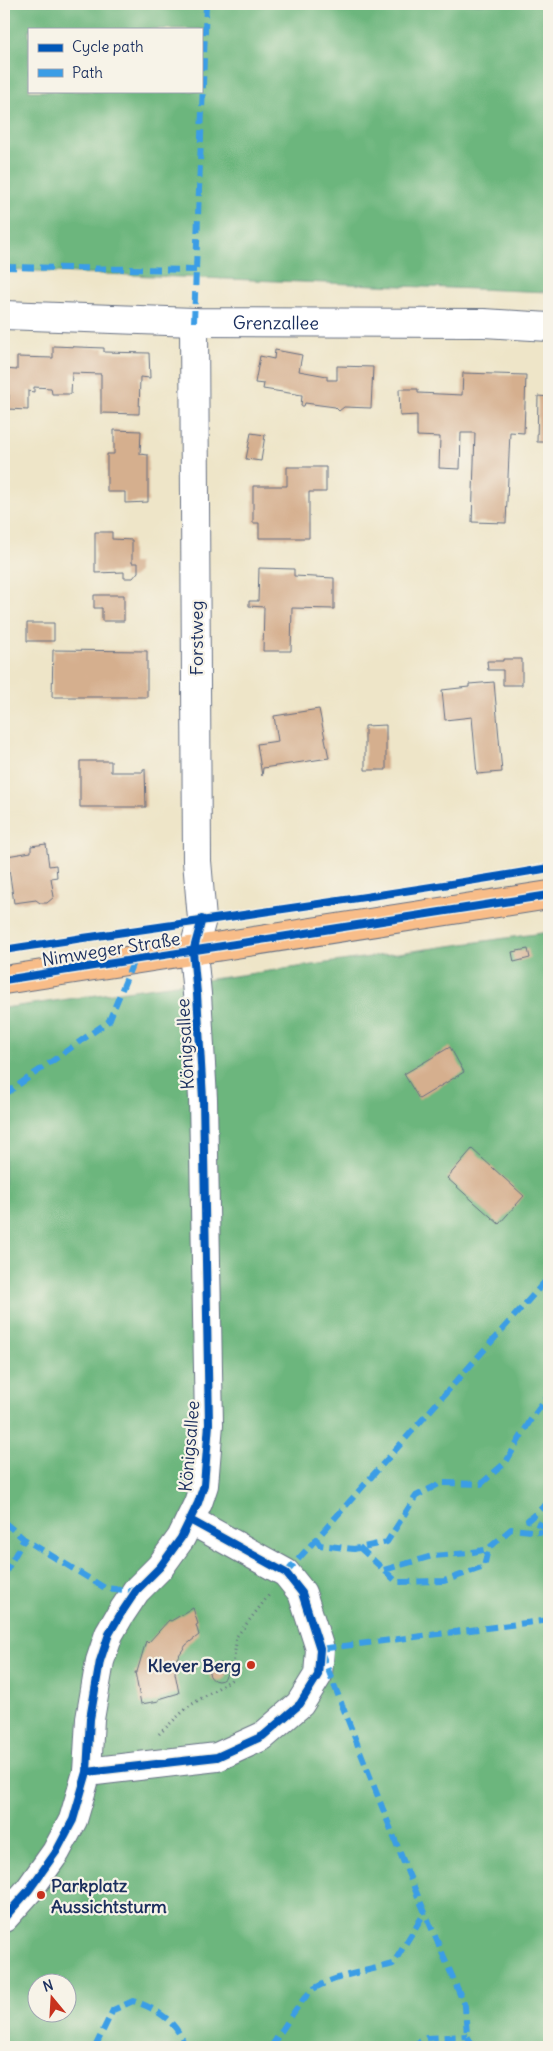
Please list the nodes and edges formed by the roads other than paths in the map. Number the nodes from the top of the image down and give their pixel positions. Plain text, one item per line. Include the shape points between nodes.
1 (4, 315) edge
2 (194, 322) junction
3 (549, 327) edge
4 (549, 895) edge
5 (193, 952) junction
6 (4, 980) edge
7 (190, 1520) junction
8 (86, 1772) junction
9 (4, 1918) edge

1 - 2 street, Grenzallee
2 - 3 street, Grenzallee via 484,322
2 - 5 street, Forstweg via 197,861 202,920
4 - 5 main road, Nimweger Straße
5 - 6 main road, Nimweger Straße
5 - 7 street, Königsallee via 203,1099 209,1424 204,1485
7 - 8 street, Königsallee via 181,1538 160,1567 136,1591 109,1634 100,1661 90,1719
7 - 8 street via 286,1573 302,1593 320,1649 318,1676 300,1704 263,1736 217,1757
8 - 9 street, Königsallee via 73,1820 56,1852

